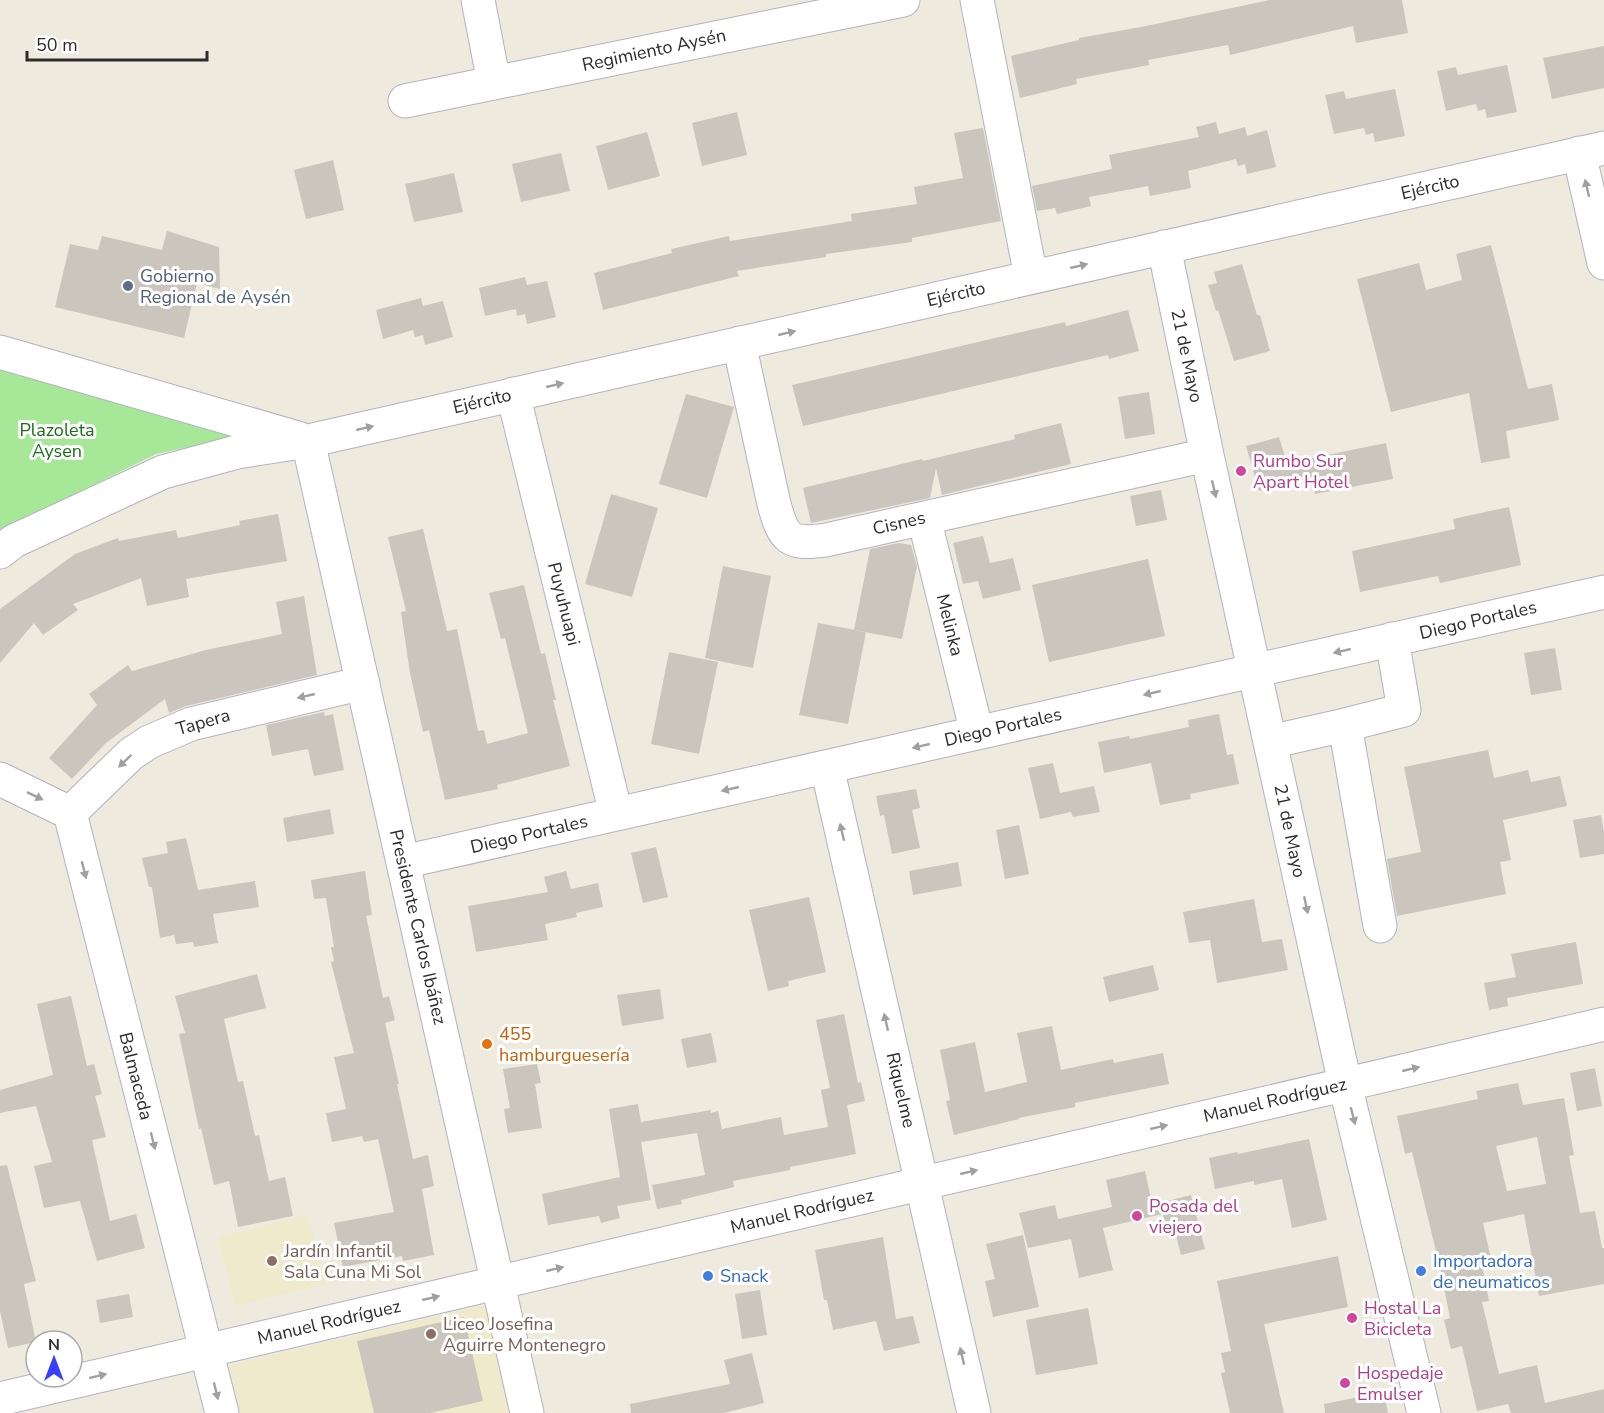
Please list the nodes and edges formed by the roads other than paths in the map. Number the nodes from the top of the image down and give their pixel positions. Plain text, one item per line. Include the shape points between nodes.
1 (478, 0) edge
2 (903, 0) edge
3 (977, 0) edge
4 (494, 82) junction
5 (405, 101) dead end
6 (1591, 150) edge
7 (1164, 247) junction
8 (1604, 263) edge
9 (1031, 277) junction
10 (739, 343) junction
11 (0, 352) edge
12 (513, 394) junction
13 (308, 441) junction
14 (1207, 455) junction
15 (924, 518) junction
16 (0, 552) edge
17 (1604, 592) edge
18 (1392, 639) junction
19 (1254, 670) junction
20 (363, 683) junction
21 (1345, 725) junction
22 (977, 733) junction
23 (1270, 742) junction
24 (827, 767) junction
25 (0, 779) edge
26 (70, 813) junction
27 (616, 814) junction
28 (403, 862) junction
29 (1380, 926) dead end
30 (1604, 1024) edge
31 (1345, 1084) junction
32 (922, 1183) junction
33 (498, 1282) junction
34 (206, 1351) junction
35 (0, 1399) edge
36 (222, 1413) edge
37 (527, 1413) edge
38 (974, 1413) edge
39 (1424, 1413) edge

1 - 4 street
2 - 4 street, Regimiento Aysén
3 - 9 street
4 - 5 street, Regimiento Aysén
6 - 7 street, Ejército
8 -> 6 street
9 -> 7 street, Ejército
7 - 14 street, 21 de Mayo
10 -> 9 street, Ejército
12 -> 10 street, Ejército
10 - 15 street, Cisnes via 774,504 787,537 807,542 826,540
11 - 13 street, Ejército
13 -> 12 street, Ejército
12 - 27 street, Puyuhuapi
13 - 16 street, Ejército via 237,452 163,472
13 - 20 street, Presidente Carlos Ibáñez
14 - 15 street, Cisnes
14 -> 19 street, 21 de Mayo
15 - 22 street, Melinka
17 - 18 street, Diego Portales
18 -> 19 street, Diego Portales
18 - 21 street via 1404,710
19 -> 22 street, Diego Portales
19 - 23 street, 21 de Mayo
20 -> 26 street, Tapera via 168,732 131,754
20 - 28 street, Presidente Carlos Ibáñez
21 - 23 street
21 - 29 street
22 -> 24 street, Diego Portales
23 -> 31 street, 21 de Mayo
24 -> 27 street, Diego Portales
32 -> 24 street, Riquelme
25 -> 26 street
26 -> 34 street, Balmaceda
27 - 28 street, Diego Portales
28 - 33 street, Presidente Carlos Ibáñez
31 -> 30 street, Manuel Rodríguez
32 -> 31 street, Manuel Rodríguez
31 -> 39 street, 21 de Mayo
33 -> 32 street, Manuel Rodríguez
38 -> 32 street, Riquelme
34 -> 33 street, Manuel Rodríguez
33 - 37 street, Presidente Carlos Ibáñez
35 -> 34 street, Manuel Rodríguez
34 -> 36 street, Balmaceda

